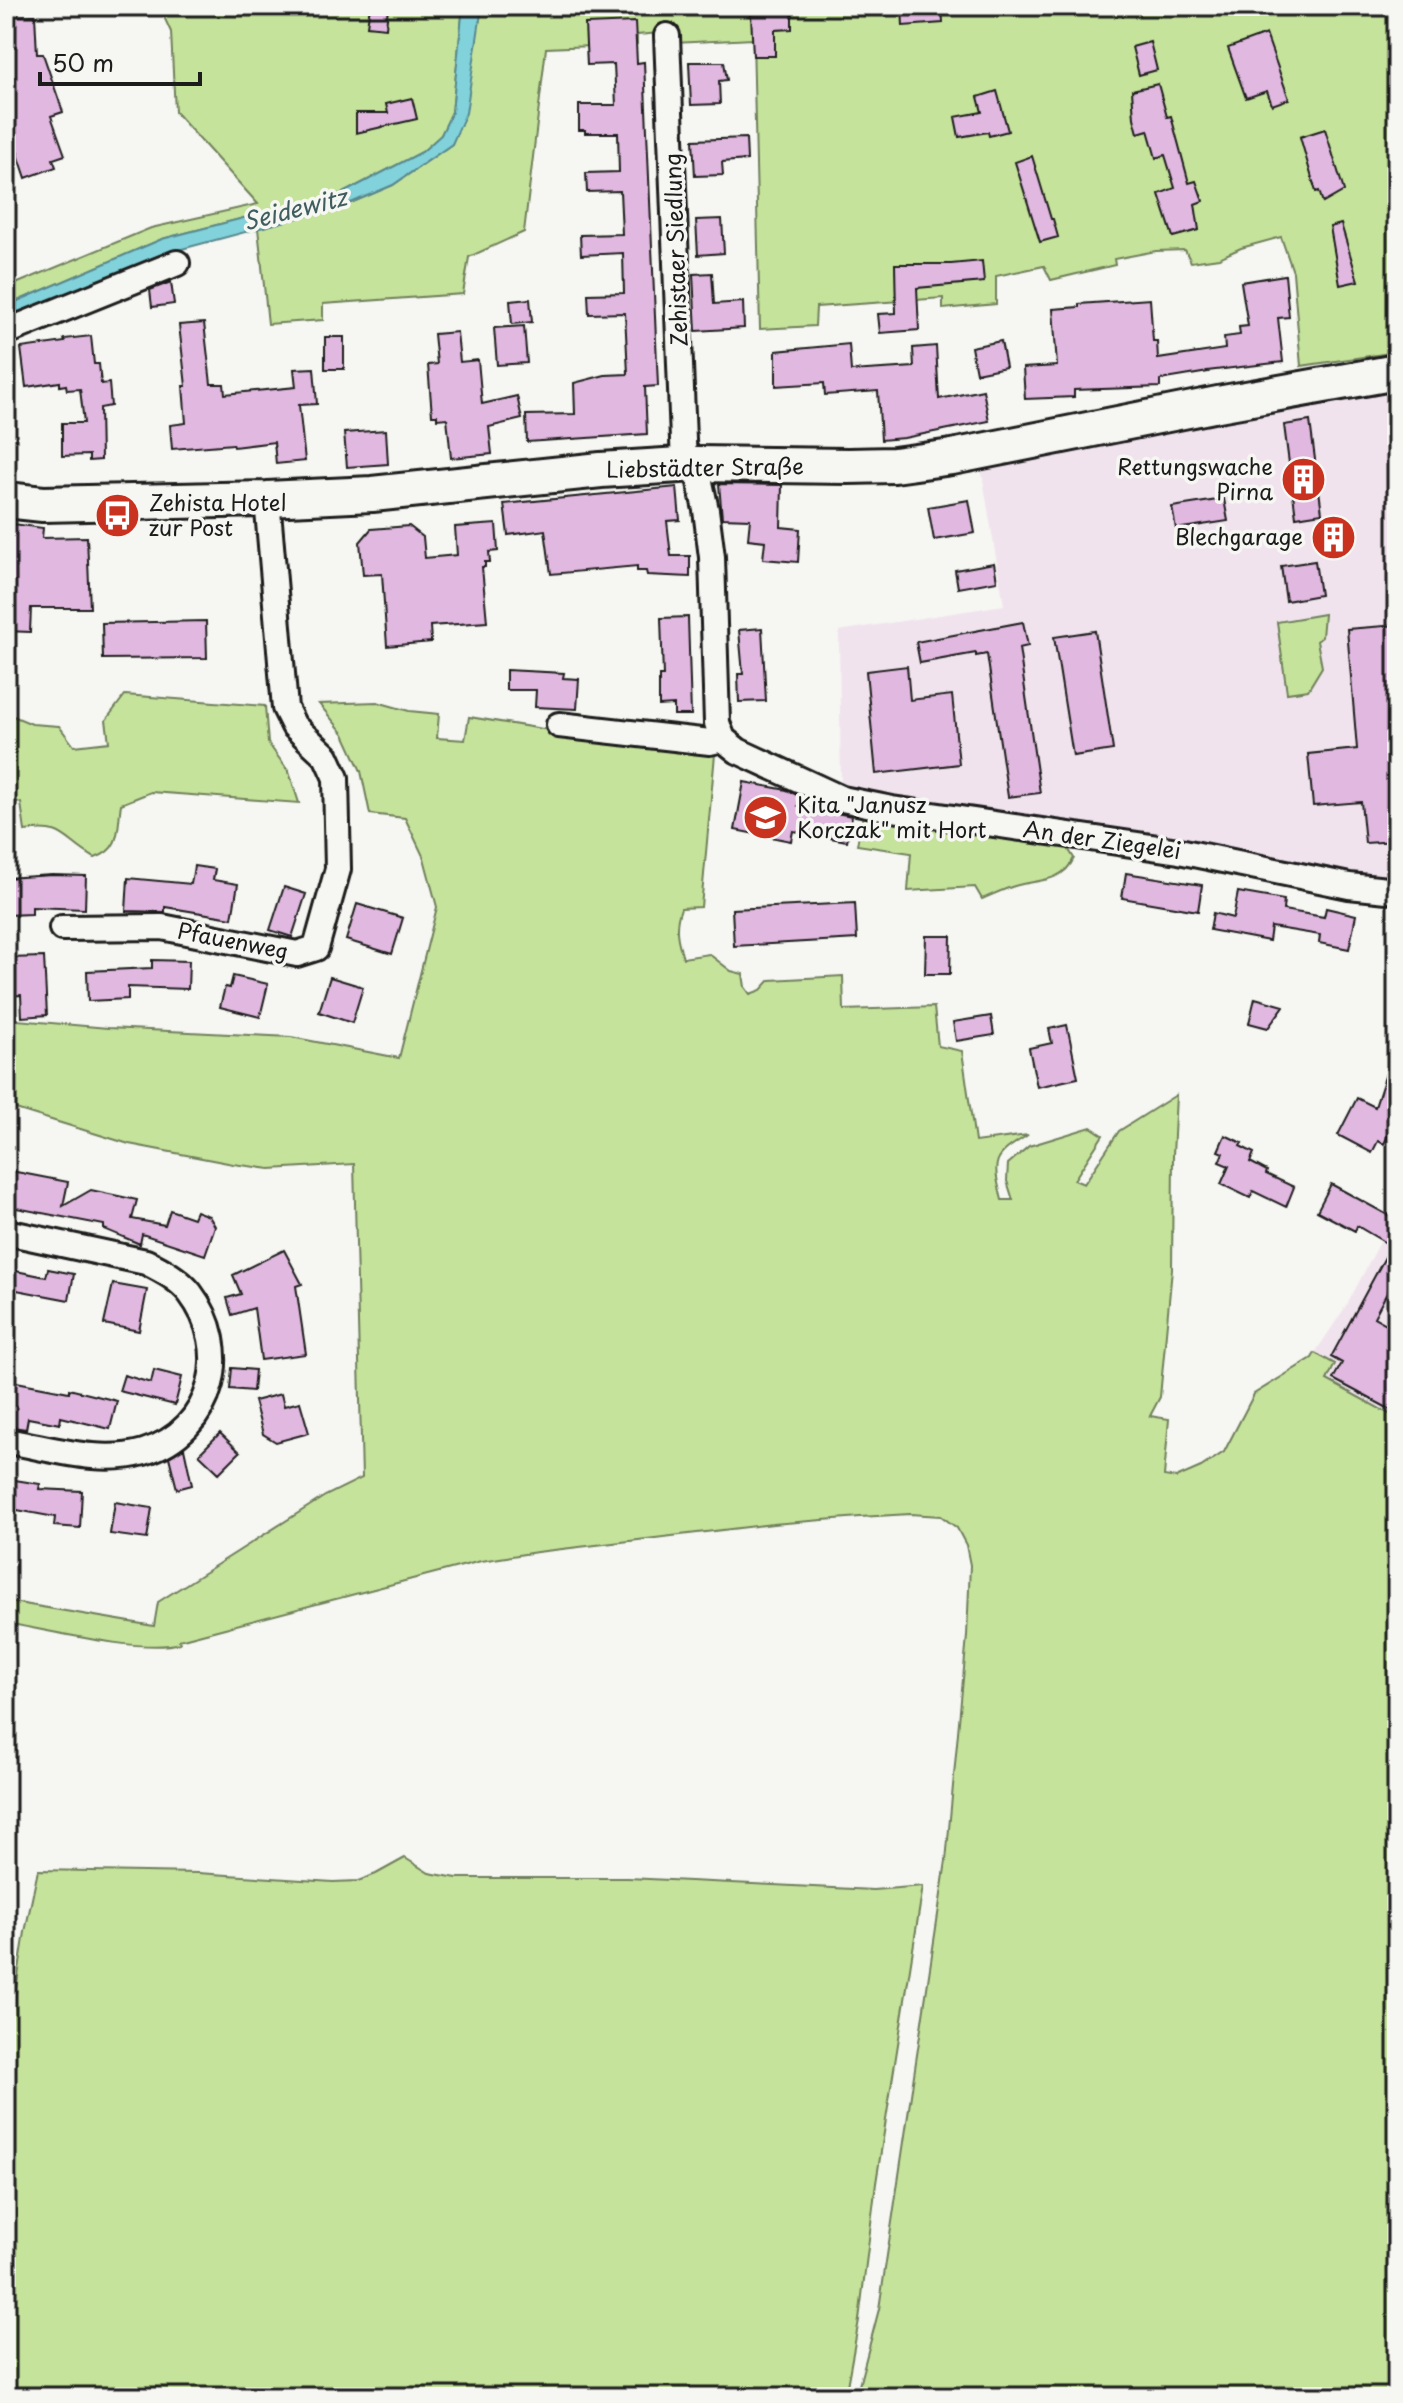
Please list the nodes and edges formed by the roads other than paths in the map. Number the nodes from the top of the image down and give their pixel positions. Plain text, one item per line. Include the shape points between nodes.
1 (667, 36) dead end
2 (177, 263) dead end
3 (6, 332) edge
4 (1397, 372) edge
5 (690, 464) junction
6 (267, 499) junction
7 (6, 500) edge
8 (559, 725) dead end
9 (723, 739) junction
10 (1397, 891) edge
11 (62, 928) dead end
12 (6, 1232) edge
13 (6, 1441) edge

1 - 5 street, Zehistaer Siedlung
2 - 3 street
4 - 5 main road, Liebstädter Straße via 923,461 873,466
5 - 6 main road, Liebstädter Straße
5 - 9 street via 706,510 712,557 717,723
6 - 7 main road, Liebstädter Straße via 43,504
6 - 11 street, Pfauenweg via 285,708 294,726 326,756 336,778 338,869 316,948 297,954 162,927
8 - 9 street via 710,742
9 - 10 street, An der Ziegelei via 842,799
12 - 13 street via 146,1262 161,1270 189,1291 204,1314 214,1349 203,1405 188,1425 159,1446 104,1458

